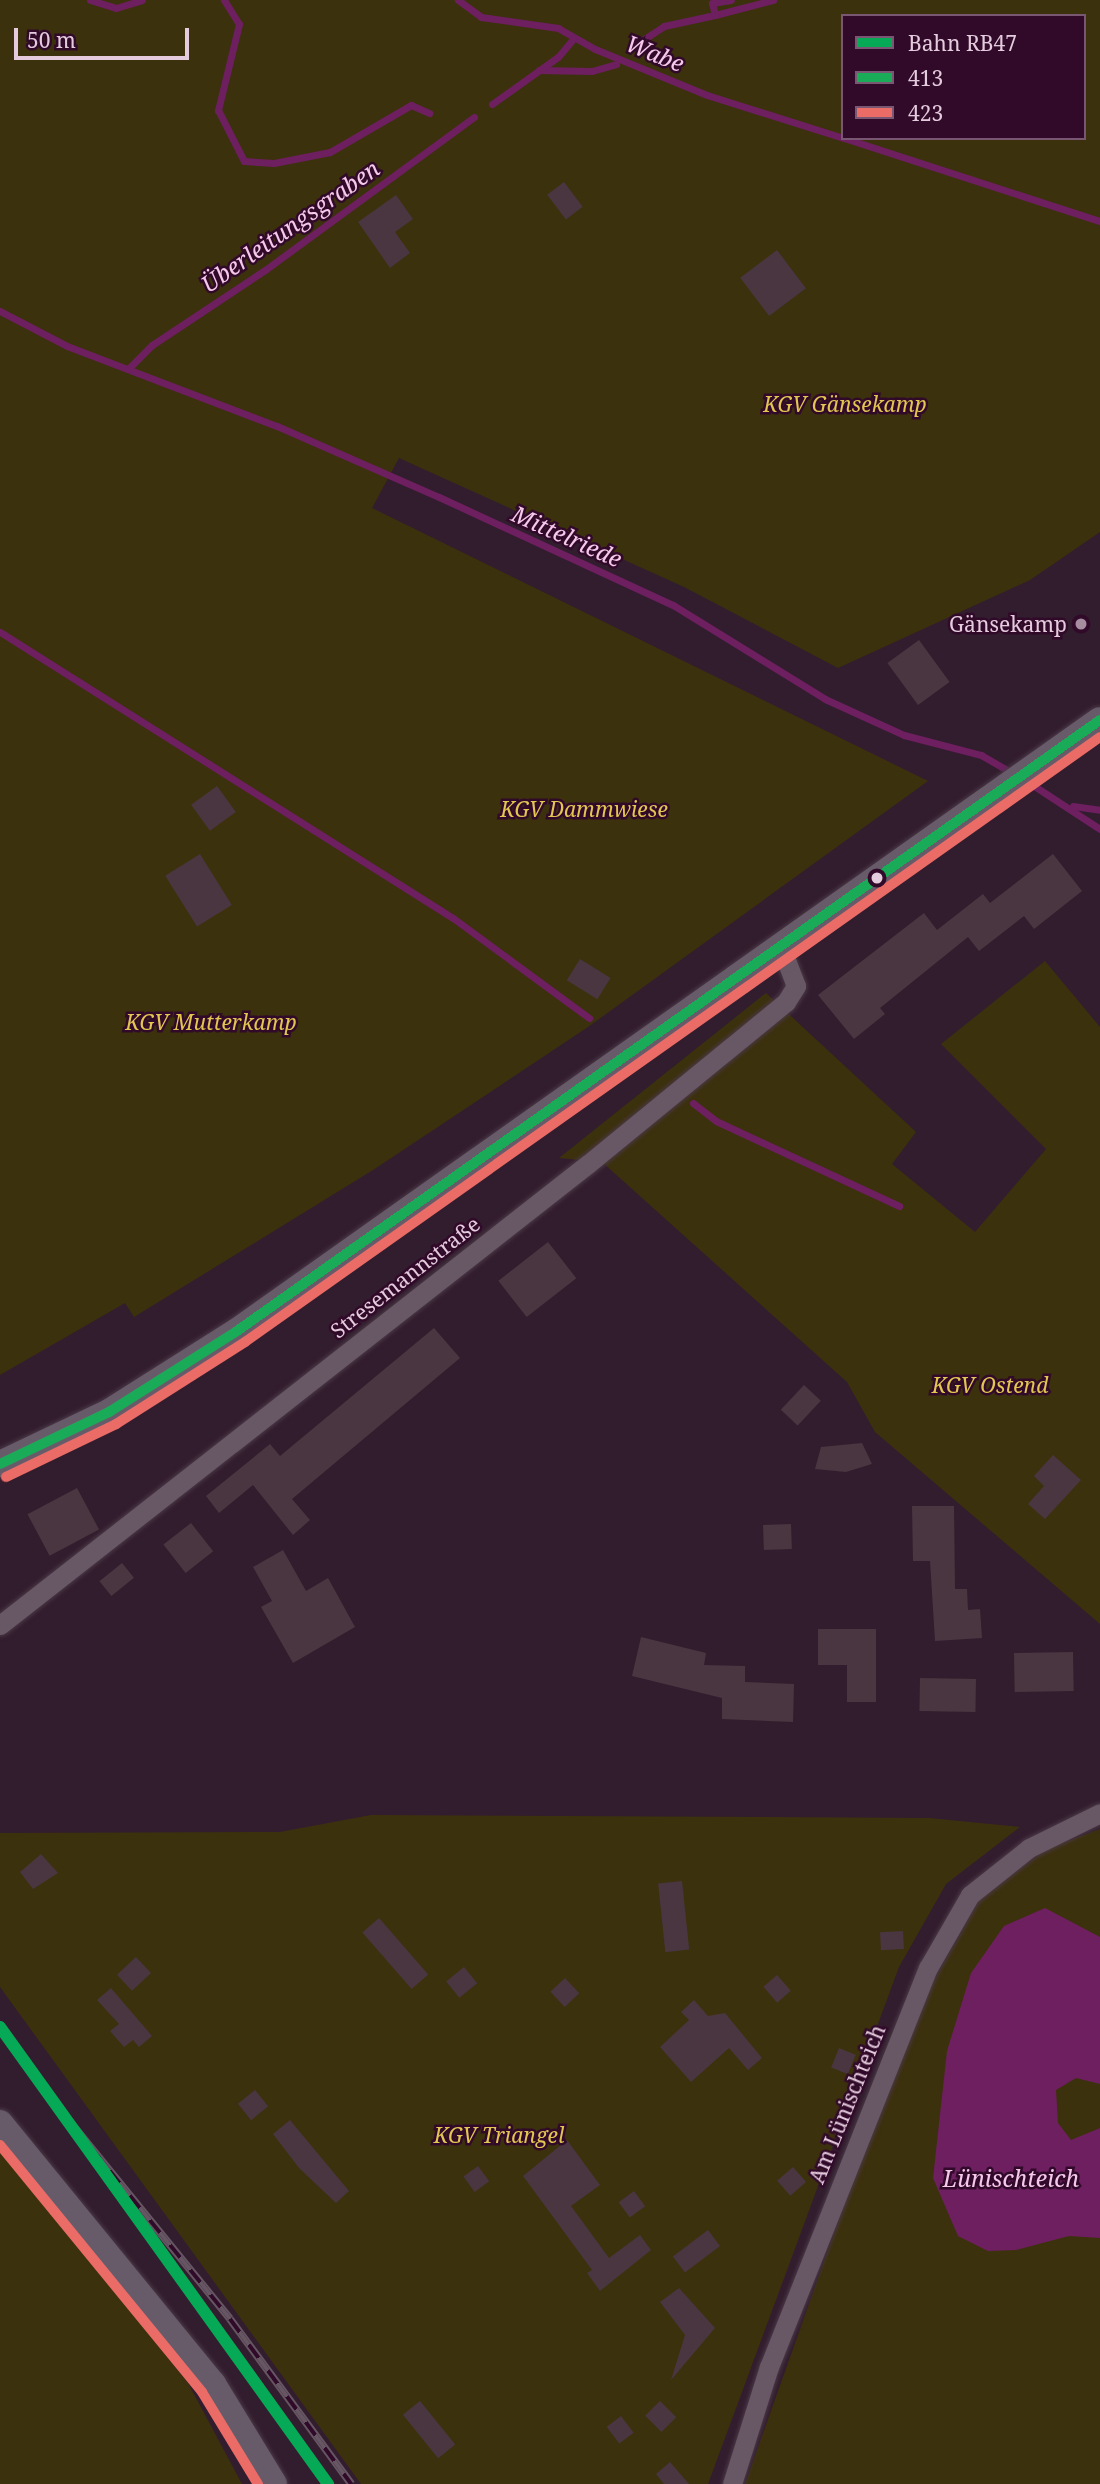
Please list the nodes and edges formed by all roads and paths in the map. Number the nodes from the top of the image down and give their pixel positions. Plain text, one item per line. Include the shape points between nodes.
1 (1100, 720) edge
2 (774, 949) junction
3 (0, 1464) edge
4 (0, 1625) edge
5 (1100, 1812) edge
6 (0, 2123) edge
7 (274, 2484) edge
8 (732, 2484) edge

1 - 2 main road
2 - 3 main road via 173,1374 109,1412
2 - 4 street, Stresemannstraße via 788,963 796,986 786,1002
5 - 8 street, Am Lünischteich via 1029,1848 970,1895 928,1968 769,2367
6 - 7 main road via 213,2384

